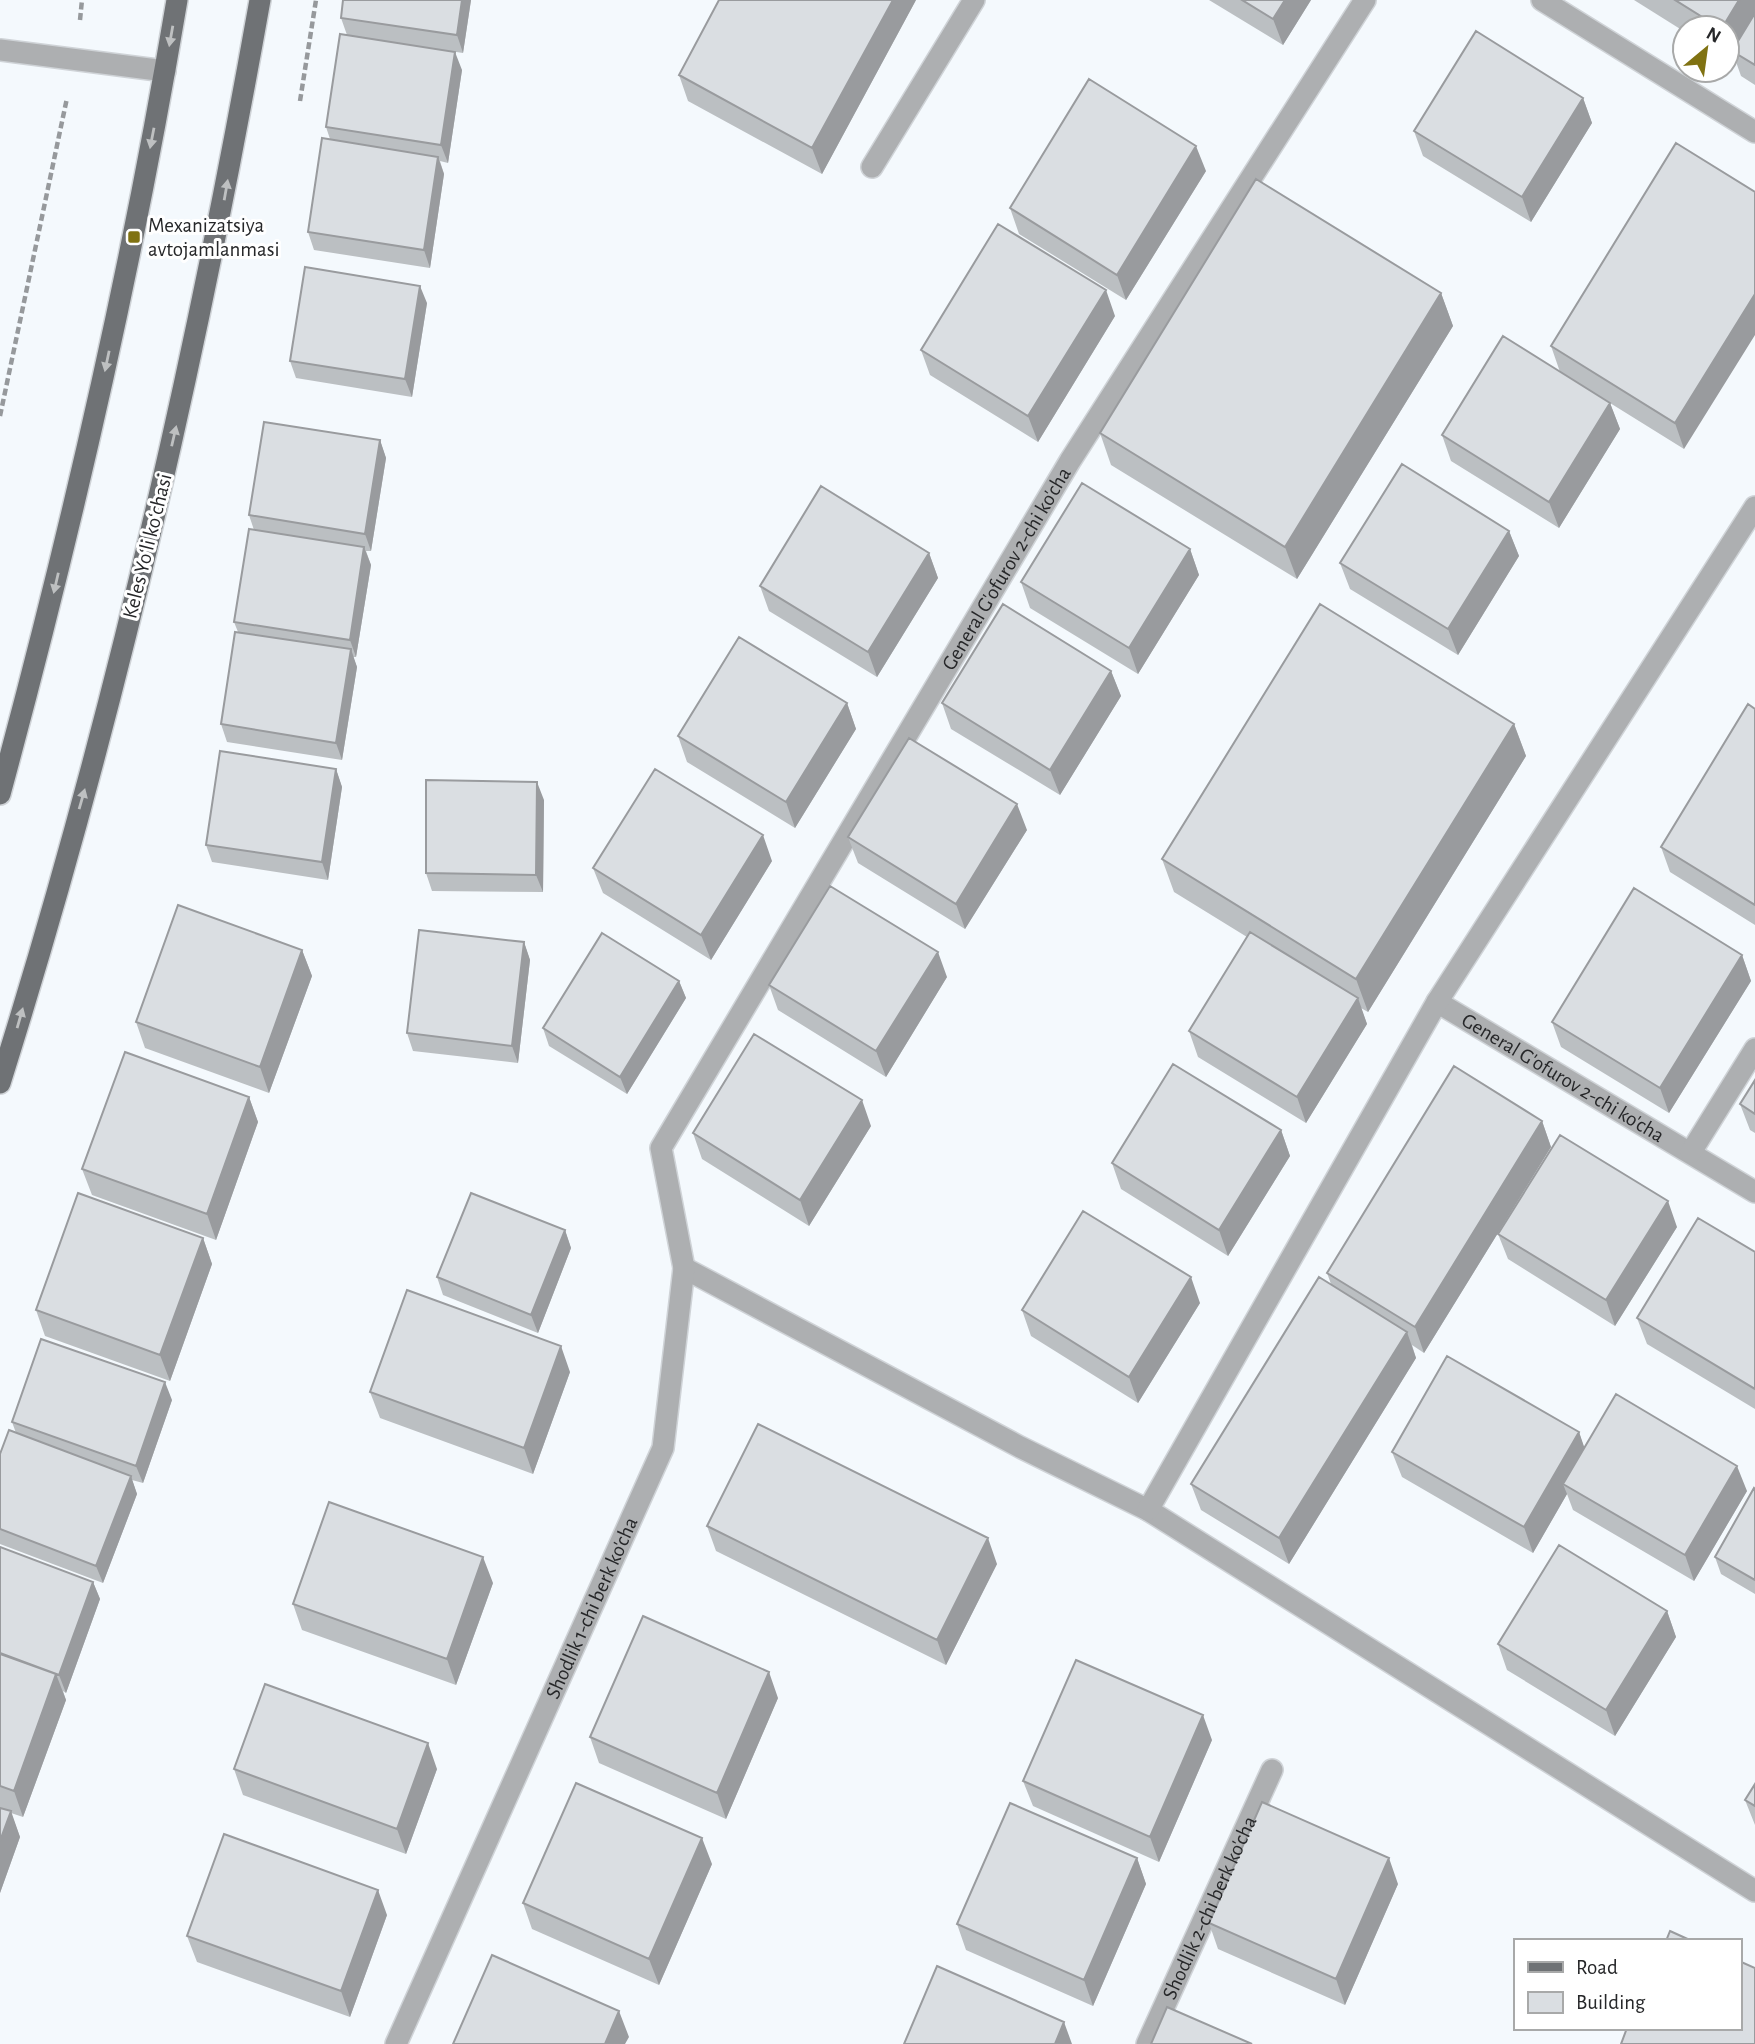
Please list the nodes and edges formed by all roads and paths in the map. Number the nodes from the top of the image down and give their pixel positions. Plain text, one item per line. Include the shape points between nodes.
1 (82, 0) edge
2 (177, 0) edge
3 (260, 0) edge
4 (316, 0) edge
5 (975, 0) edge
6 (1365, 0) edge
7 (1542, 0) edge
8 (0, 50) edge
9 (75, 60) junction
10 (165, 71) junction
11 (300, 101) dead end
12 (1755, 132) edge
13 (872, 167) dead end
14 (0, 416) edge
15 (1755, 507) edge
16 (0, 794) edge
17 (1437, 1002) junction
18 (1755, 1049) edge
19 (0, 1083) edge
20 (661, 1148) joint
21 (1691, 1152) junction
22 (1755, 1192) edge
23 (684, 1268) junction
24 (1148, 1510) junction
25 (1272, 1770) dead end
26 (1755, 1891) edge
27 (396, 2044) edge
28 (1147, 2044) edge

1 - 9 path
2 -> 10 main road
19 -> 3 main road, Keles Yoʻli koʻchasi via 89,776 156,512 216,243
4 - 11 path
5 - 13 street
6 - 20 street, General G'ofurov 2-chi ko'cha via 1070,461
7 - 12 street
8 - 9 street
9 - 10 street
9 - 14 path
10 -> 16 main road via 81,476
15 - 17 street
17 - 21 street, General G'ofurov 2-chi ko'cha
17 - 24 street
18 - 21 street
20 - 23 street, Shodlik 1-chi berk ko'cha
21 - 22 street, General G'ofurov 2-chi ko'cha
23 - 24 street
23 - 27 street, Shodlik 1-chi berk ko'cha via 663,1448
24 - 26 street
25 - 28 street, Shodlik 2-chi berk ko'cha

